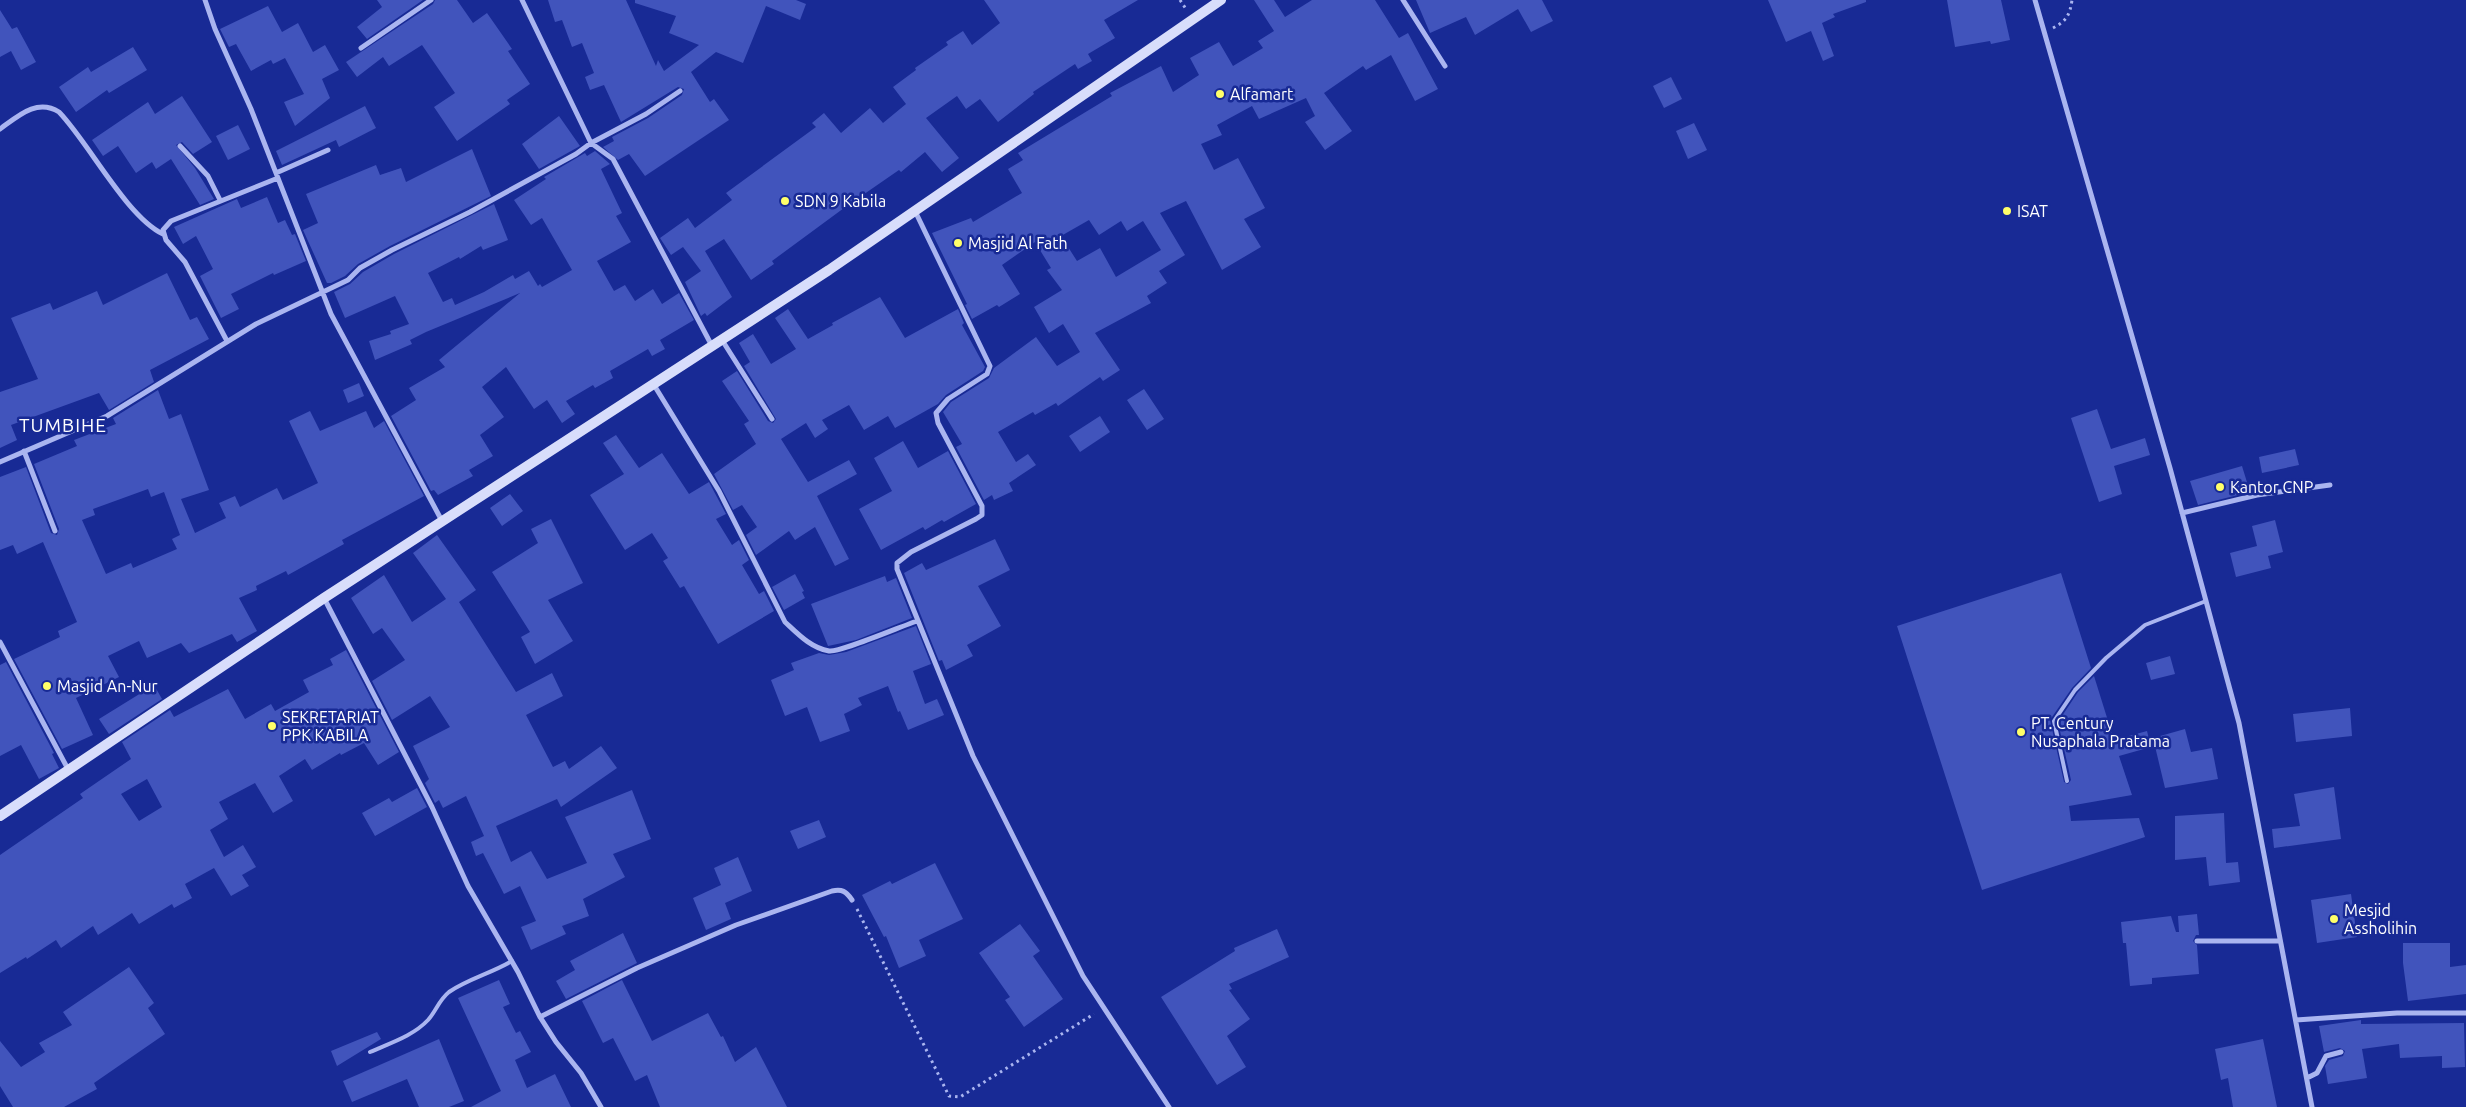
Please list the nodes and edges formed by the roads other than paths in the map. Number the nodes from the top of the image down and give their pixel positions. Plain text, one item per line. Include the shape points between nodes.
1 (205, 0) edge
2 (431, 0) edge
3 (522, 0) edge
4 (1221, 0) edge
5 (1403, 0) edge
6 (2035, 0) edge
7 (361, 48) dead end
8 (1445, 66) dead end
9 (680, 91) dead end
10 (0, 130) edge
11 (591, 143) junction
12 (180, 146) dead end
13 (328, 150) dead end
14 (277, 176) junction
15 (220, 200) junction
16 (914, 211) junction
17 (163, 234) junction
18 (322, 292) junction
19 (722, 340) junction
20 (227, 341) junction
21 (712, 346) junction
22 (654, 385) junction
23 (772, 419) dead end
24 (24, 452) junction
25 (0, 462) edge
26 (2330, 485) dead end
27 (2182, 513) junction
28 (442, 521) junction
29 (55, 531) dead end
30 (324, 598) junction
31 (2206, 600) junction
32 (917, 621) junction
33 (0, 642) edge
34 (69, 771) junction
35 (2067, 781) dead end
36 (0, 816) edge
37 (852, 900) road end
38 (2197, 941) dead end
39 (2280, 941) junction
40 (512, 961) junction
41 (2466, 1013) edge
42 (540, 1017) junction
43 (2296, 1020) junction
44 (370, 1052) dead end
45 (2341, 1052) dead end
46 (2307, 1078) junction
47 (601, 1107) edge
48 (1169, 1107) edge
49 (2312, 1107) edge

1 - 14 street
2 - 7 street
3 - 11 street
4 - 16 main road
5 - 8 street
6 - 27 street
9 - 11 street via 646,114
10 - 17 street via 34,107 50,106 59,112 126,199 153,228
11 - 18 street via 470,212 392,250 360,268 348,280
11 - 21 street via 613,159
12 - 15 street via 208,176
13 - 14 street
14 - 15 street
14 - 18 street
15 - 17 street via 171,221
16 - 19 main road
16 - 32 street via 990,366 987,374 948,398 936,412 938,423 982,506 982,514 911,552 897,563 902,586
17 - 20 street via 185,262
18 - 20 street
18 - 28 street via 344,340
19 - 21 main road
19 - 23 street
20 - 24 street via 107,416
21 - 22 main road
22 - 28 main road
22 - 32 street via 719,492 785,622 799,636 813,646 835,652
24 - 25 street
24 - 29 street
26 - 27 street via 2257,495
27 - 31 street
28 - 30 main road
30 - 34 main road
30 - 40 street via 432,807 468,886
31 - 35 lane via 2145,625 2075,690 2054,721
31 - 39 street via 2239,723
32 - 48 street via 973,756 1083,976
33 - 34 street
34 - 36 main road
37 - 42 street via 847,892 840,889 736,925 637,968
38 - 39 street
39 - 43 street
40 - 42 street
40 - 44 lane via 448,993 414,1032
41 - 43 street via 2397,1013
42 - 47 street via 581,1073
43 - 46 street
45 - 46 street via 2326,1056 2317,1073
46 - 49 street

